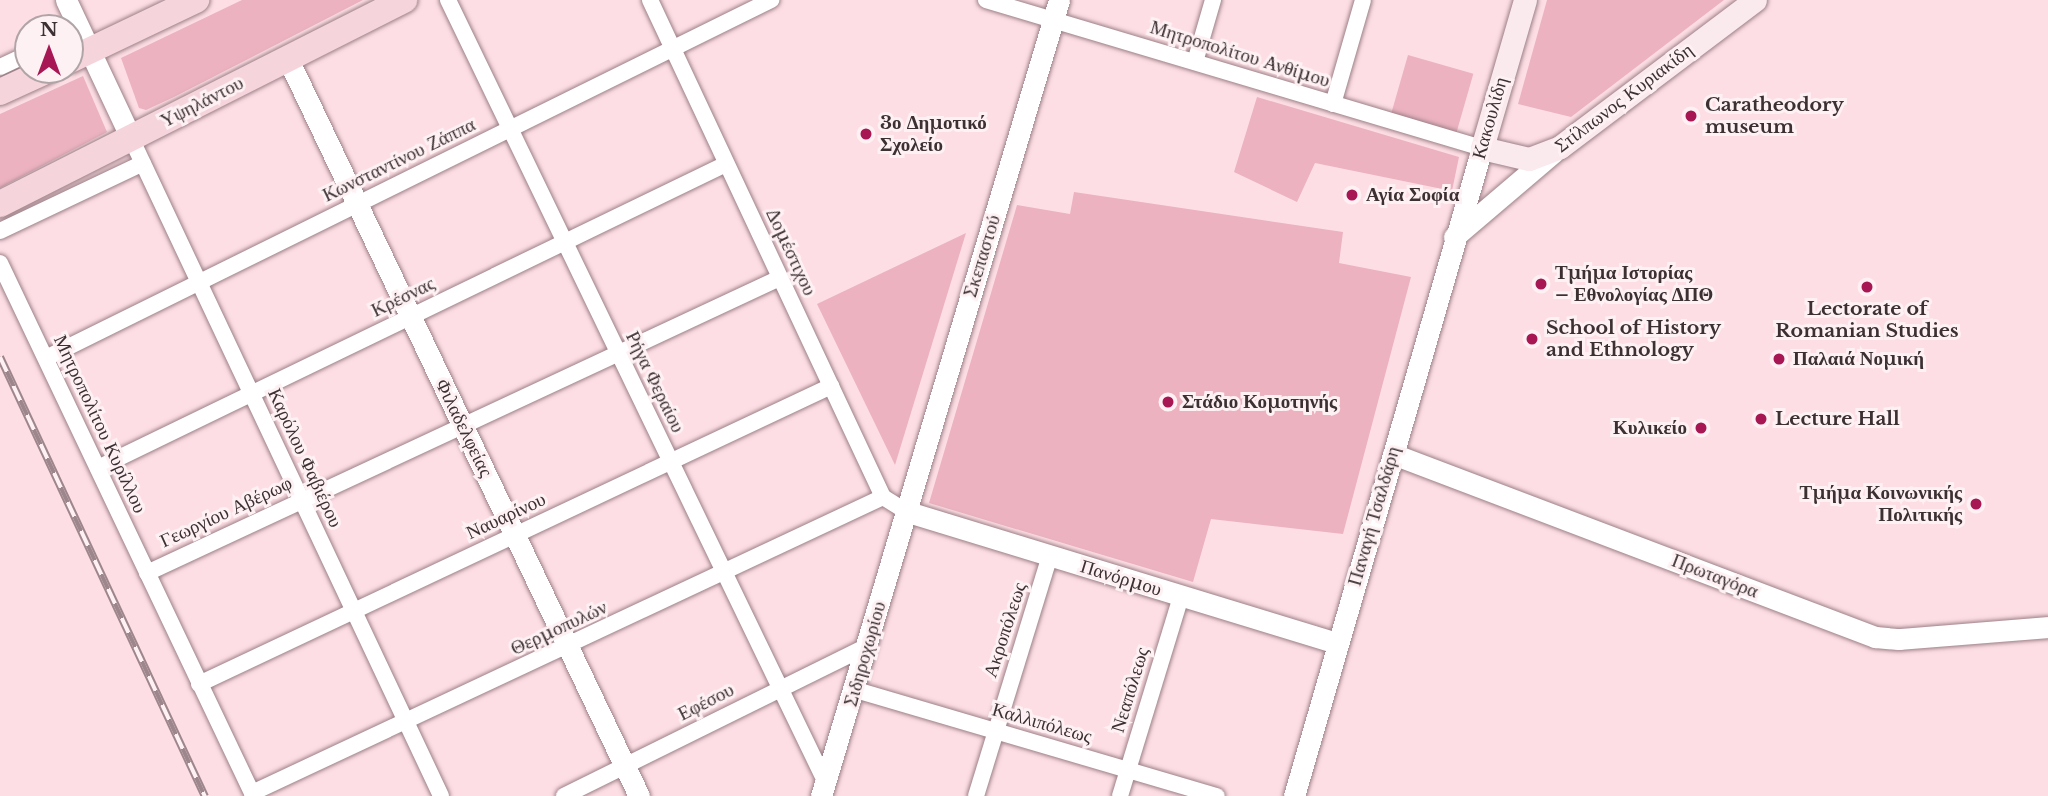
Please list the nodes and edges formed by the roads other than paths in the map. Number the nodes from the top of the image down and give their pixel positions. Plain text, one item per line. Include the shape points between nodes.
1 (196, 0) edge
2 (404, 0) edge
3 (448, 0) edge
4 (650, 0) edge
5 (771, 0) edge
6 (986, 0) edge
7 (1213, 0) edge
8 (1363, 0) edge
9 (1524, 0) edge
10 (1755, 0) edge
11 (1056, 10) edge
12 (84, 40) edge
13 (673, 50) junction
14 (84, 55) edge
15 (288, 59) junction
16 (1195, 62) junction
17 (17, 84) edge
18 (0, 92) edge
19 (1333, 104) junction
20 (510, 130) junction
21 (131, 138) junction
22 (1560, 147) junction
23 (1482, 148) junction
24 (143, 163) junction
25 (726, 164) junction
26 (0, 204) edge
27 (357, 204) junction
28 (0, 232) edge
29 (1454, 237) junction
30 (564, 242) junction
31 (0, 263) edge
32 (780, 278) junction
33 (199, 283) junction
34 (411, 317) junction
35 (618, 354) junction
36 (46, 358) junction
37 (831, 386) junction
38 (251, 394) junction
39 (463, 425) junction
40 (1393, 454) junction
41 (670, 462) junction
42 (98, 468) junction
43 (883, 497) junction
44 (302, 500) junction
45 (905, 511) junction
46 (515, 535) junction
47 (1050, 556) junction
48 (147, 573) junction
49 (724, 573) junction
50 (1181, 596) junction
51 (354, 611) junction
52 (2048, 627) edge
53 (1337, 643) junction
54 (568, 646) junction
55 (868, 646) junction
56 (199, 684) junction
57 (780, 688) junction
58 (856, 690) junction
59 (407, 723) junction
60 (995, 731) junction
61 (625, 766) junction
62 (1128, 770) junction
63 (823, 789) edge
64 (252, 793) joint
65 (441, 796) edge
66 (564, 796) edge
67 (639, 796) edge
68 (976, 796) edge
69 (1120, 796) edge
70 (1217, 796) edge
71 (1294, 796) edge

1 - 12 main road
2 - 15 main road, Υψηλάντου
3 - 20 street, Ρήγα Φεραίου
4 - 13 street, Δομέστιχου
5 - 13 street, Κωνσταντίνου Ζάππα
6 - 11 street, Μητροπολίτου Ανθίμου
7 - 16 street
8 - 19 street
9 - 23 main road, Κακουλίδη
10 - 22 main road, Στίλπωνος Κυριακίδη
11 - 16 street, Μητροπολίτου Ανθίμου
11 - 45 street, Σκεπαστού
13 - 20 street, Κωνσταντίνου Ζάππα
13 - 25 street, Δομέστιχου
14 - 21 street
15 - 21 main road, Υψηλάντου
15 - 27 street, Φιλαδελφείας
16 - 19 street, Μητροπολίτου Ανθίμου
17 - 18 main road
19 - 23 street, Μητροπολίτου Ανθίμου
20 - 27 street, Κωνσταντίνου Ζάππα
20 - 30 street, Ρήγα Φεραίου
21 - 24 street, Καρόλου Φαβιέρου
21 - 26 main road, Υψηλάντου
22 - 23 main road, Στίλπωνος Κυριακίδη via 1529,159
22 - 29 street
23 - 29 street, Κακουλίδη
24 - 28 street
24 - 33 street, Καρόλου Φαβιέρου
25 - 30 street, Κρέσνας
25 - 32 street, Δομέστιχου
27 - 33 street, Κωνσταντίνου Ζάππα
27 - 34 street, Φιλαδελφείας
29 - 40 street, Παναγή Τσαλδάρη
30 - 34 street, Κρέσνας
30 - 35 street, Ρήγα Φεραίου
31 - 36 street, Μητροπολίτου Κυρίλλου
32 - 35 street, Γεωργίου Αβέρωφ
32 - 37 street, Δομέστιχου
33 - 36 street, Κωνσταντίνου Ζάππα
33 - 38 street, Καρόλου Φαβιέρου
34 - 38 street, Κρέσνας
34 - 39 street, Φιλαδελφείας
35 - 39 street, Γεωργίου Αβέρωφ
35 - 41 street, Ρήγα Φεραίου
36 - 42 street, Μητροπολίτου Κυρίλλου
37 - 41 street, Ναυαρίνου
37 - 43 street, Δομέστιχου
38 - 42 street, Κρέσνας
38 - 44 street, Καρόλου Φαβιέρου
39 - 44 street, Γεωργίου Αβέρωφ
39 - 46 street, Φιλαδελφείας
40 - 52 street, Πρωταγόρα via 1875,637
40 - 53 street, Παναγή Τσαλδάρη
41 - 46 street, Ναυαρίνου
41 - 49 street, Ρήγα Φεραίου
42 - 48 street, Μητροπολίτου Κυρίλλου
43 - 45 street
43 - 49 street, Θερμοπυλών
44 - 48 street, Γεωργίου Αβέρωφ
44 - 51 street, Καρόλου Φαβιέρου
45 - 47 street, Πανόρμου
45 - 55 street, Σιδηροχωρίου
46 - 51 street, Ναυαρίνου
46 - 54 street, Φιλαδελφείας
47 - 50 street, Πανόρμου
47 - 60 street, Ακροπόλεως
48 - 56 street, Μητροπολίτου Κυρίλλου
49 - 54 street, Θερμοπυλών
49 - 57 street, Ρήγα Φεραίου
50 - 53 street, Πανόρμου
50 - 62 street, Νεαπόλεως
51 - 56 street, Ναυαρίνου
51 - 59 street, Καρόλου Φαβιέρου
53 - 71 street, Παναγή Τσαλδάρη
54 - 59 street, Θερμοπυλών
54 - 61 street, Φιλαδελφείας
55 - 57 street, Εφέσου
55 - 58 street, Σιδηροχωρίου
56 - 64 street, Μητροπολίτου Κυρίλλου
57 - 61 street, Εφέσου
57 - 63 street, Ρήγα Φεραίου
58 - 60 street, Καλλιπόλεως
58 - 63 street, Σιδηροχωρίου
59 - 64 street, Θερμοπυλών
59 - 65 street, Καρόλου Φαβιέρου
60 - 62 street, Καλλιπόλεως
60 - 68 street, Ακροπόλεως
61 - 66 street, Εφέσου
61 - 67 street, Φιλαδελφείας
62 - 69 street, Νεαπόλεως
62 - 70 street, Καλλιπόλεως

